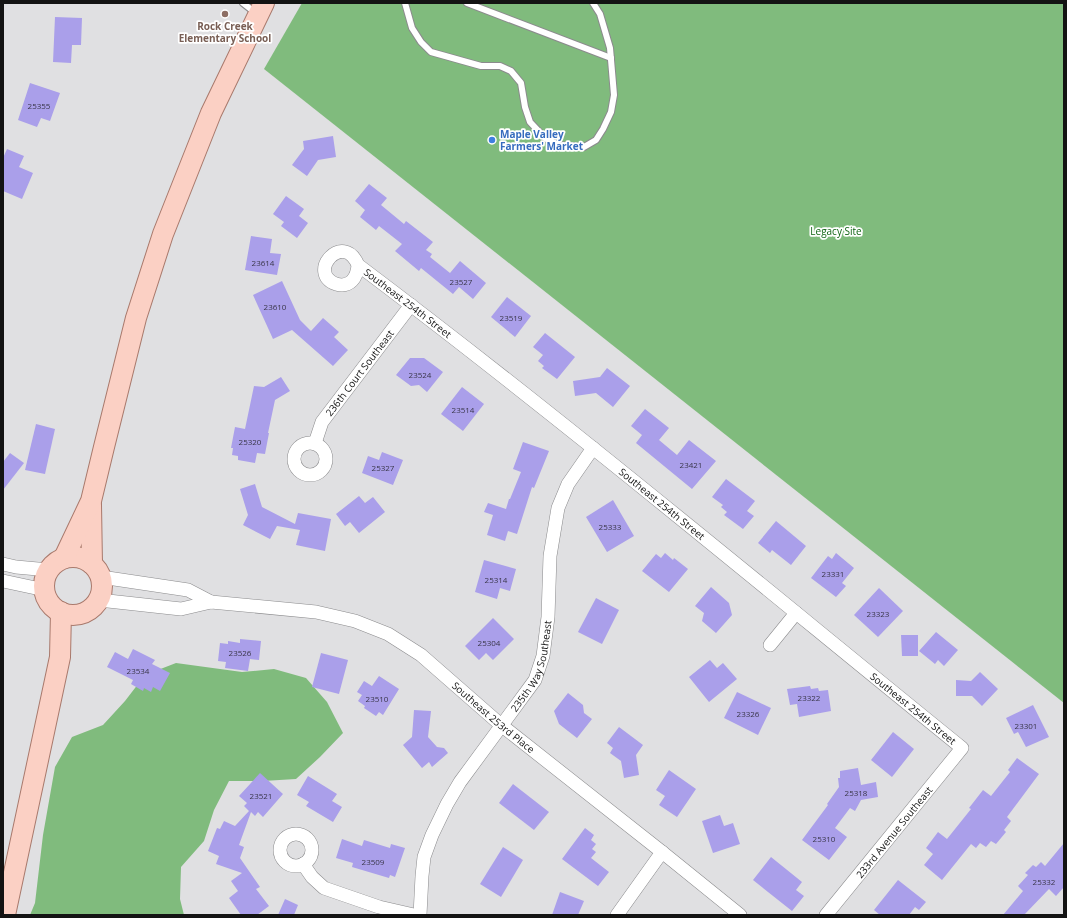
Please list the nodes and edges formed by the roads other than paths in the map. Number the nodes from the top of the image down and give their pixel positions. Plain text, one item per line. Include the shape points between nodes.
1 (405, 3) edge
2 (467, 3) edge
3 (593, 3) edge
4 (255, 7) edge
5 (611, 58) junction
6 (358, 265) dead end
7 (410, 305) junction
8 (315, 443) dead end
9 (593, 448) junction
10 (91, 501) junction
11 (3, 564) edge
12 (56, 564) junction
13 (97, 570) junction
14 (3, 581) edge
15 (45, 590) junction
16 (99, 600) junction
17 (211, 602) junction
18 (61, 612) junction
19 (83, 613) junction
20 (796, 613) junction
21 (770, 645) dead end
22 (60, 657) junction
23 (501, 725) junction
24 (962, 748) joint
25 (662, 852) junction
26 (303, 864) dead end
27 (5, 915) edge
28 (414, 915) edge
29 (420, 915) edge
30 (617, 915) edge
31 (740, 915) edge
32 (826, 915) edge

1 - 5 lane via 412,28 431,52 481,66 500,66 511,71 521,82 530,122 545,138 558,145 584,147 596,140 604,129 614,95
2 - 5 lane
3 - 5 lane via 600,14
4 - 10 main road via 163,234 136,318
6 - 7 street, Southeast 254th Street
7 - 8 street, 236th Court Southeast via 322,422
7 - 9 street, Southeast 254th Street
9 - 20 street, Southeast 254th Street
9 - 23 street, 235th Way Southeast via 568,484 558,508 550,556 548,617 543,656 535,680
10 - 12 main road
10 - 13 main road
11 - 12 street via 16,567
12 - 13 main road via 71,557 79,557
12 - 15 main road via 45,580
13 - 16 main road via 103,584
13 - 17 street, Southeast 253rd Place via 188,590
14 - 15 street
15 - 18 main road via 49,602
16 - 17 street, Southeast 253rd Place via 182,609
16 - 19 main road via 90,610
17 - 23 street, Southeast 253rd Place via 316,612 355,621 388,634 421,655
18 - 19 main road via 76,615
18 - 22 main road
19 - 22 main road
20 - 21 street
20 - 24 street, Southeast 254th Street
22 - 27 main road
23 - 25 street, Southeast 253rd Place
23 - 29 street, 235th Way Southeast via 460,782 432,835 424,857
24 - 32 street, 233rd Avenue Southeast
25 - 30 street
25 - 31 street, Southeast 253rd Place
26 - 28 street via 324,888 379,907

